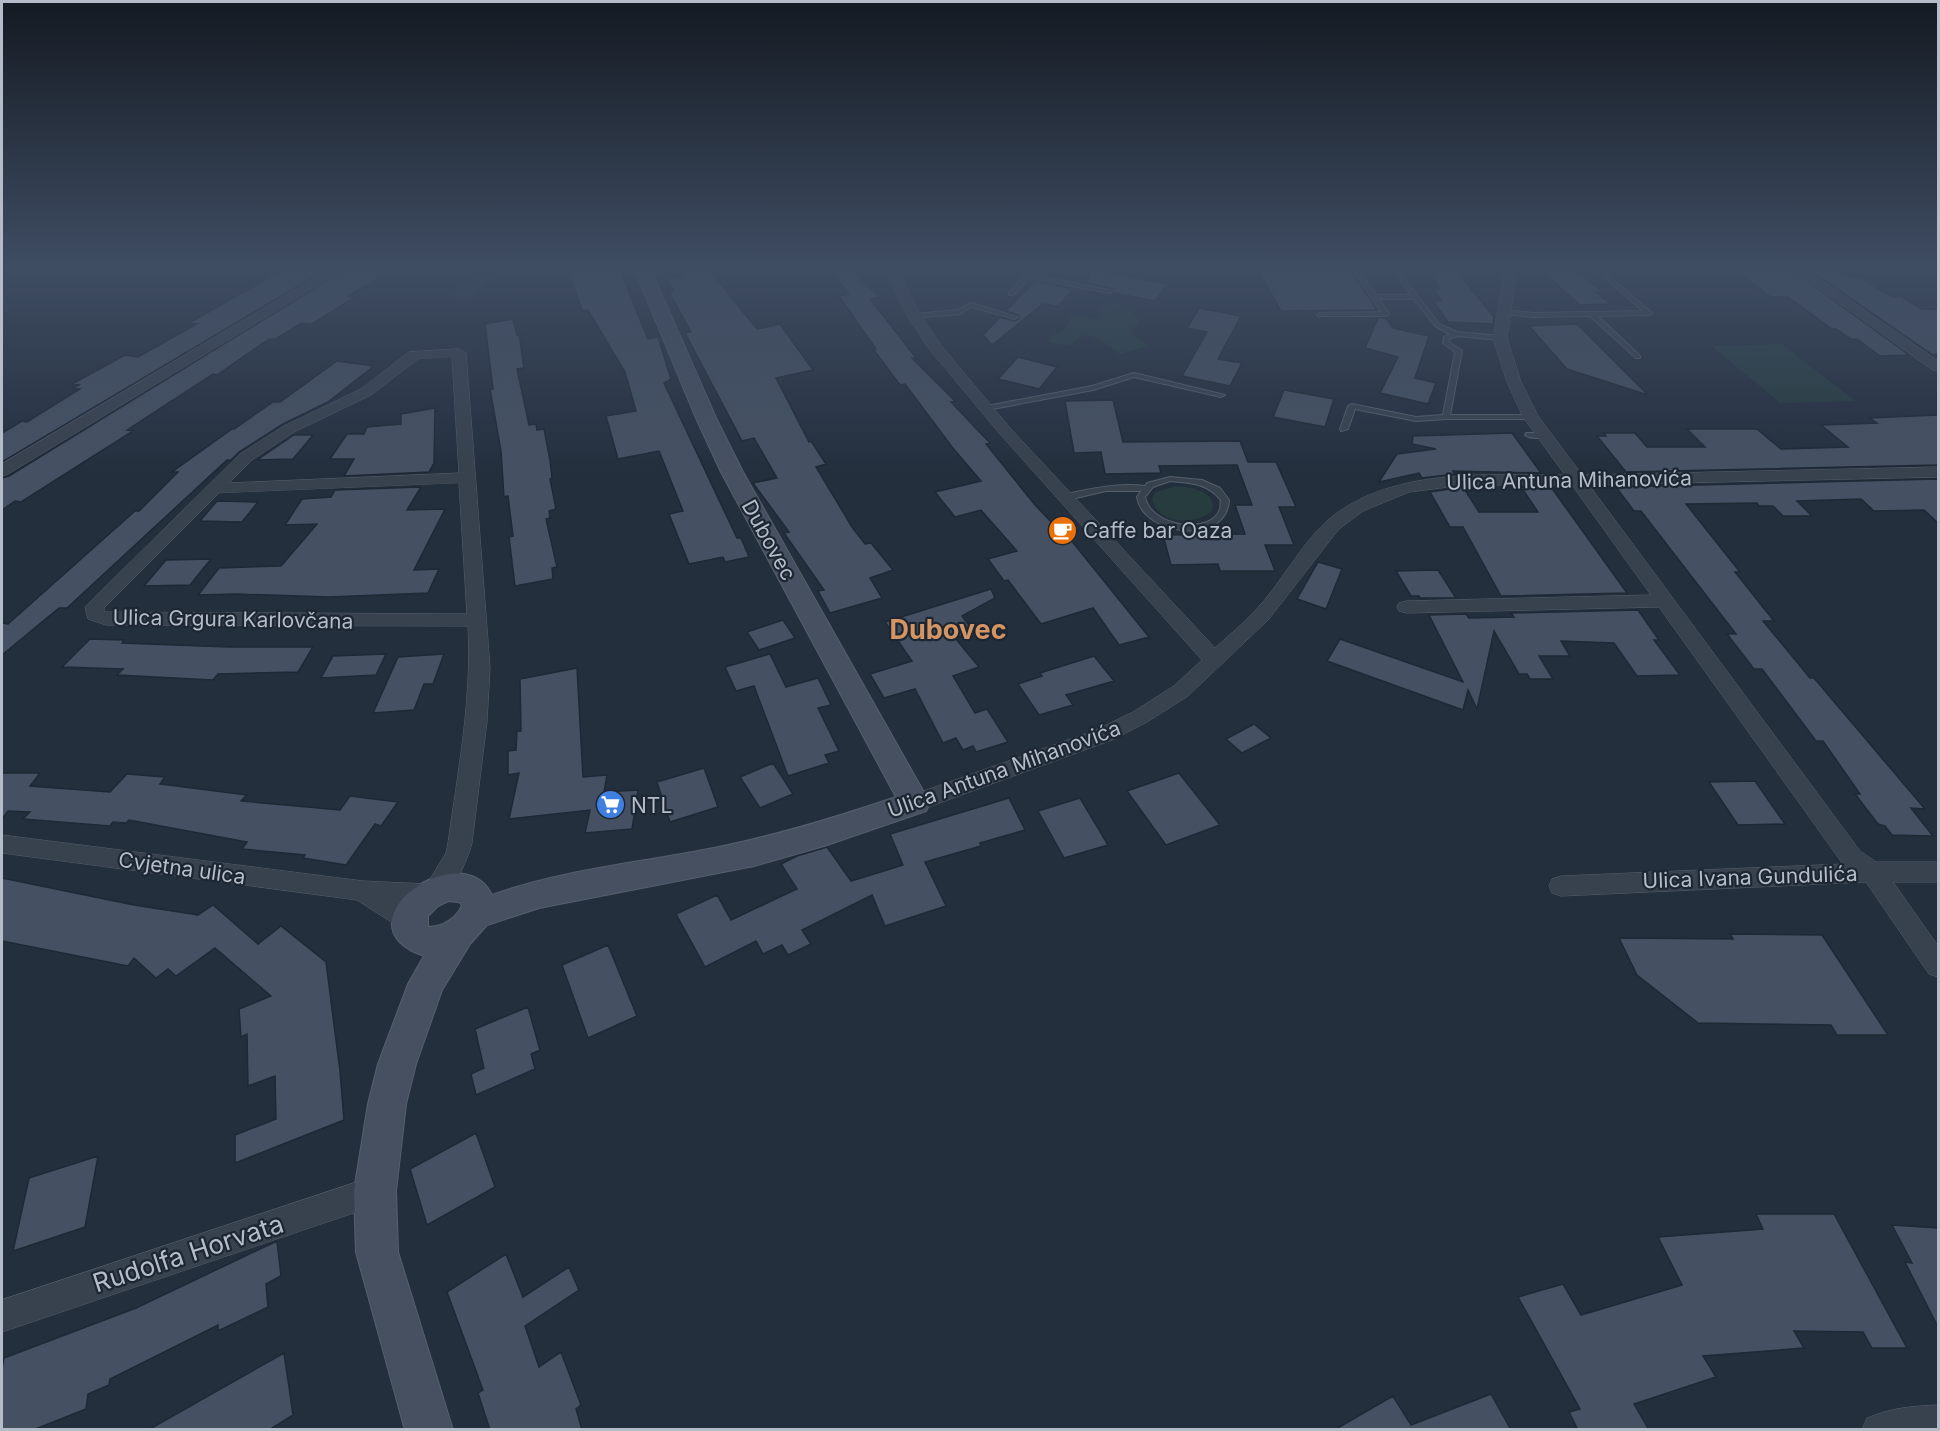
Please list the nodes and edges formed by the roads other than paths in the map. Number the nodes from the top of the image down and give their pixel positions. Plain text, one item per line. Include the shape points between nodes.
1 (229, 335) edge
2 (670, 335) edge
3 (927, 335) edge
4 (1454, 335) edge
5 (1465, 335) edge
6 (1500, 335) edge
7 (1614, 335) edge
8 (1892, 335) edge
9 (1500, 338) junction
10 (1638, 357) dead end
11 (1938, 367) edge
12 (1221, 395) dead end
13 (987, 408) junction
14 (1446, 417) junction
15 (1344, 429) dead end
16 (1535, 429) junction
17 (2, 471) edge
18 (1938, 472) edge
19 (467, 478) junction
20 (1576, 480) junction
21 (216, 488) junction
22 (1146, 489) junction
23 (1067, 497) junction
24 (1666, 601) junction
25 (1406, 607) dead end
26 (477, 620) junction
27 (1215, 661) junction
28 (915, 803) junction
29 (2, 844) edge
30 (1872, 872) junction
31 (1938, 872) edge
32 (1561, 886) dead end
33 (363, 891) junction
34 (456, 895) junction
35 (414, 930) junction
36 (1938, 966) edge
37 (426, 984) junction
38 (375, 1191) junction
39 (2, 1316) edge
40 (1938, 1423) edge
41 (429, 1430) edge
42 (1879, 1430) edge

1 - 17 street
2 - 28 main road, Dubovec via 732,472
3 - 13 street
4 - 14 lane via 1446,338 1446,343 1459,351
5 - 9 lane
6 - 9 street
7 - 10 lane
8 - 11 street
9 - 16 street
12 - 13 lane via 1134,375 1093,388
13 - 23 street
14 - 15 lane via 1416,419 1352,406
14 - 16 lane
16 - 20 street
18 - 20 street, Ulica Antuna Mihanovića
19 - 21 street
19 - 21 street, Ulica Grgura Karlovčana via 459,353 414,355 366,392 265,443
19 - 26 street, Ulica Grgura Karlovčana
20 - 24 street
20 - 27 street, Ulica Antuna Mihanovića via 1442,482 1406,488 1357,507 1332,526 1262,615
21 - 26 street, Ulica Grgura Karlovčana via 94,607 95,615 106,620
22 - 22 lane via 1141,497 1145,511 1177,526 1217,521 1228,507 1218,491 1195,481 1170,479
22 - 23 lane via 1133,486
23 - 27 street
24 - 25 street
24 - 30 street via 1852,858
26 - 34 street, Ulica Grgura Karlovčana via 480,668 476,721
27 - 28 street, Ulica Antuna Mihanovića via 1181,691 1104,735
28 - 34 main road, Ulica Antuna Mihanovića via 835,831 733,858 562,887
29 - 33 street, Cvjetna ulica
30 - 31 street, Ulica Ivana Gundulića
30 - 32 street, Ulica Ivana Gundulića
30 - 36 street
33 - 34 street, Cvjetna ulica
33 - 35 street
34 - 35 main road via 419,901
34 - 35 main road via 442,941
34 - 37 main road
35 - 37 main road
37 - 38 main road via 387,1104
38 - 39 street, Rudolfa Horvata
38 - 41 main road via 377,1252
40 - 42 street via 1901,1424

